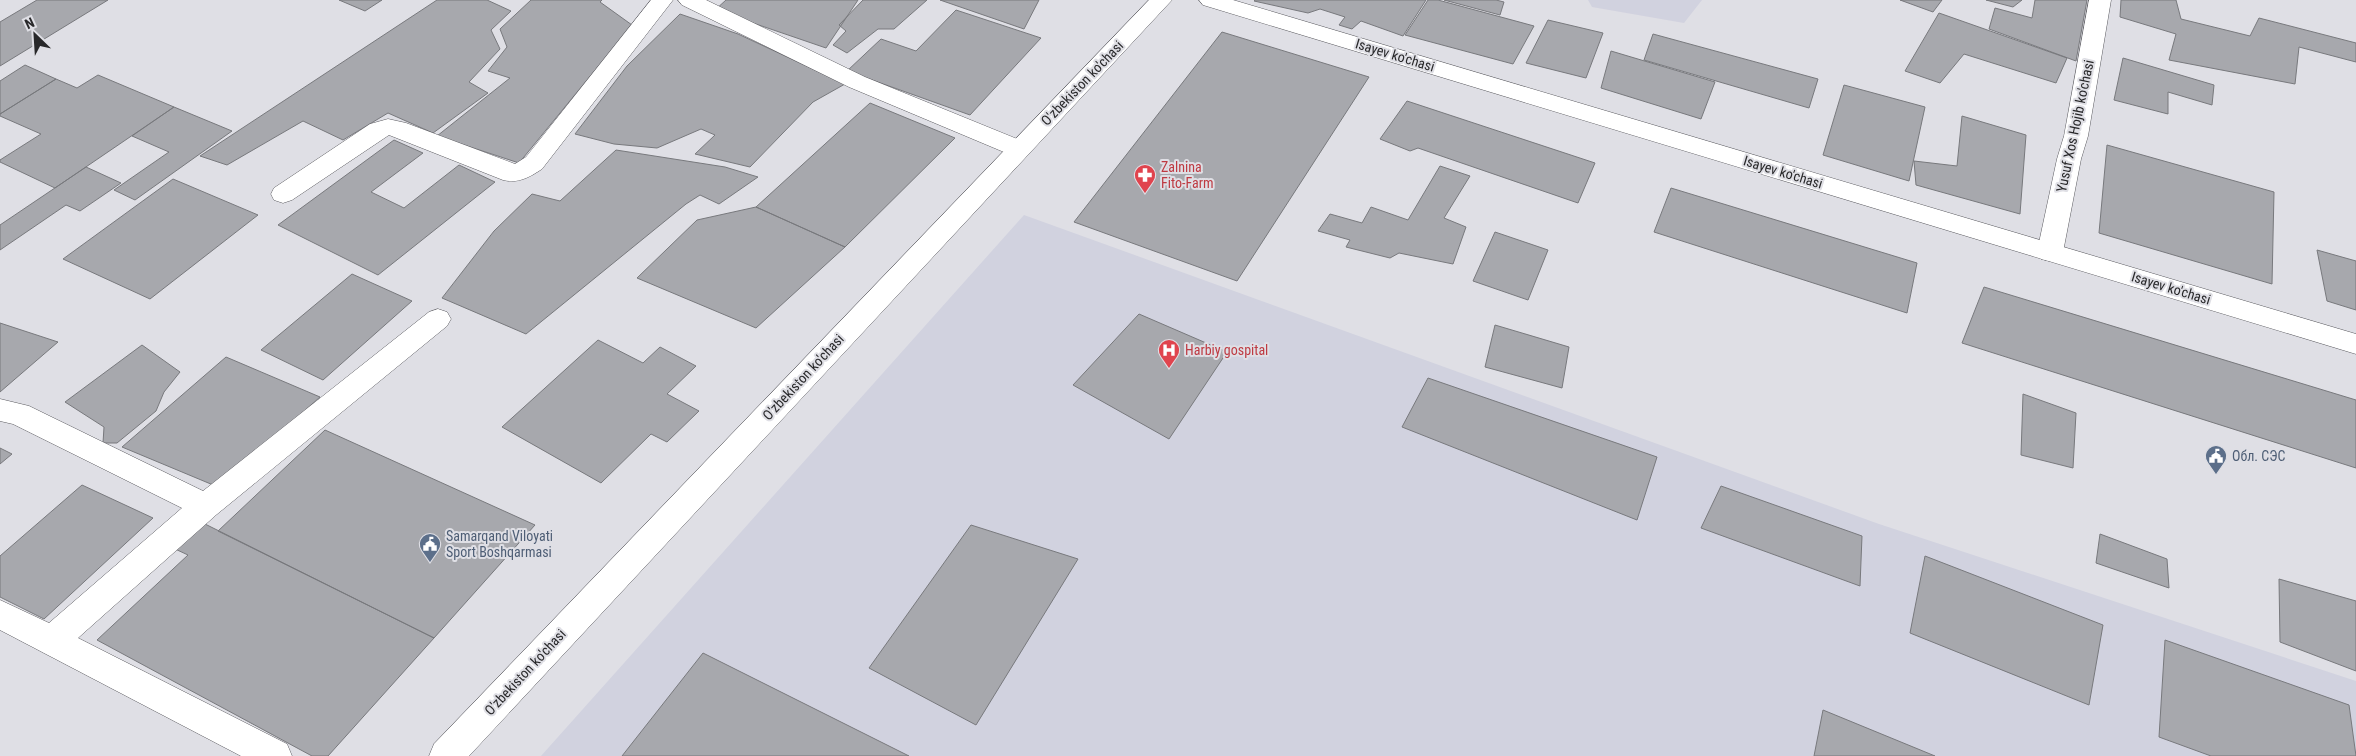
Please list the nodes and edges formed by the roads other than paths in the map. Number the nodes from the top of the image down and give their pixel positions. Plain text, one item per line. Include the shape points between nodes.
1 (662, 0) edge
2 (689, 0) edge
3 (1161, 0) edge
4 (1210, 0) edge
5 (2100, 0) edge
6 (1019, 149) junction
7 (283, 194) dead end
8 (2050, 252) junction
9 (438, 319) dead end
10 (2356, 344) edge
11 (0, 410) edge
12 (206, 506) junction
13 (0, 614) edge
14 (52, 640) junction
15 (275, 756) edge
16 (446, 756) edge

1 - 7 main road via 534,163 524,170 512,174 398,128 388,127 378,130
2 - 6 main road via 857,82
3 - 6 main road, O'zbekiston ko'chasi
4 - 8 main road, Isayev ko'chasi
5 - 8 main road, Yusuf Xos Hojib ko'chasi via 2076,136
6 - 16 main road, O'zbekiston ko'chasi
8 - 10 main road, Isayev ko'chasi
9 - 12 main road
11 - 12 main road via 19,414
12 - 14 main road
13 - 14 main road
14 - 15 main road

